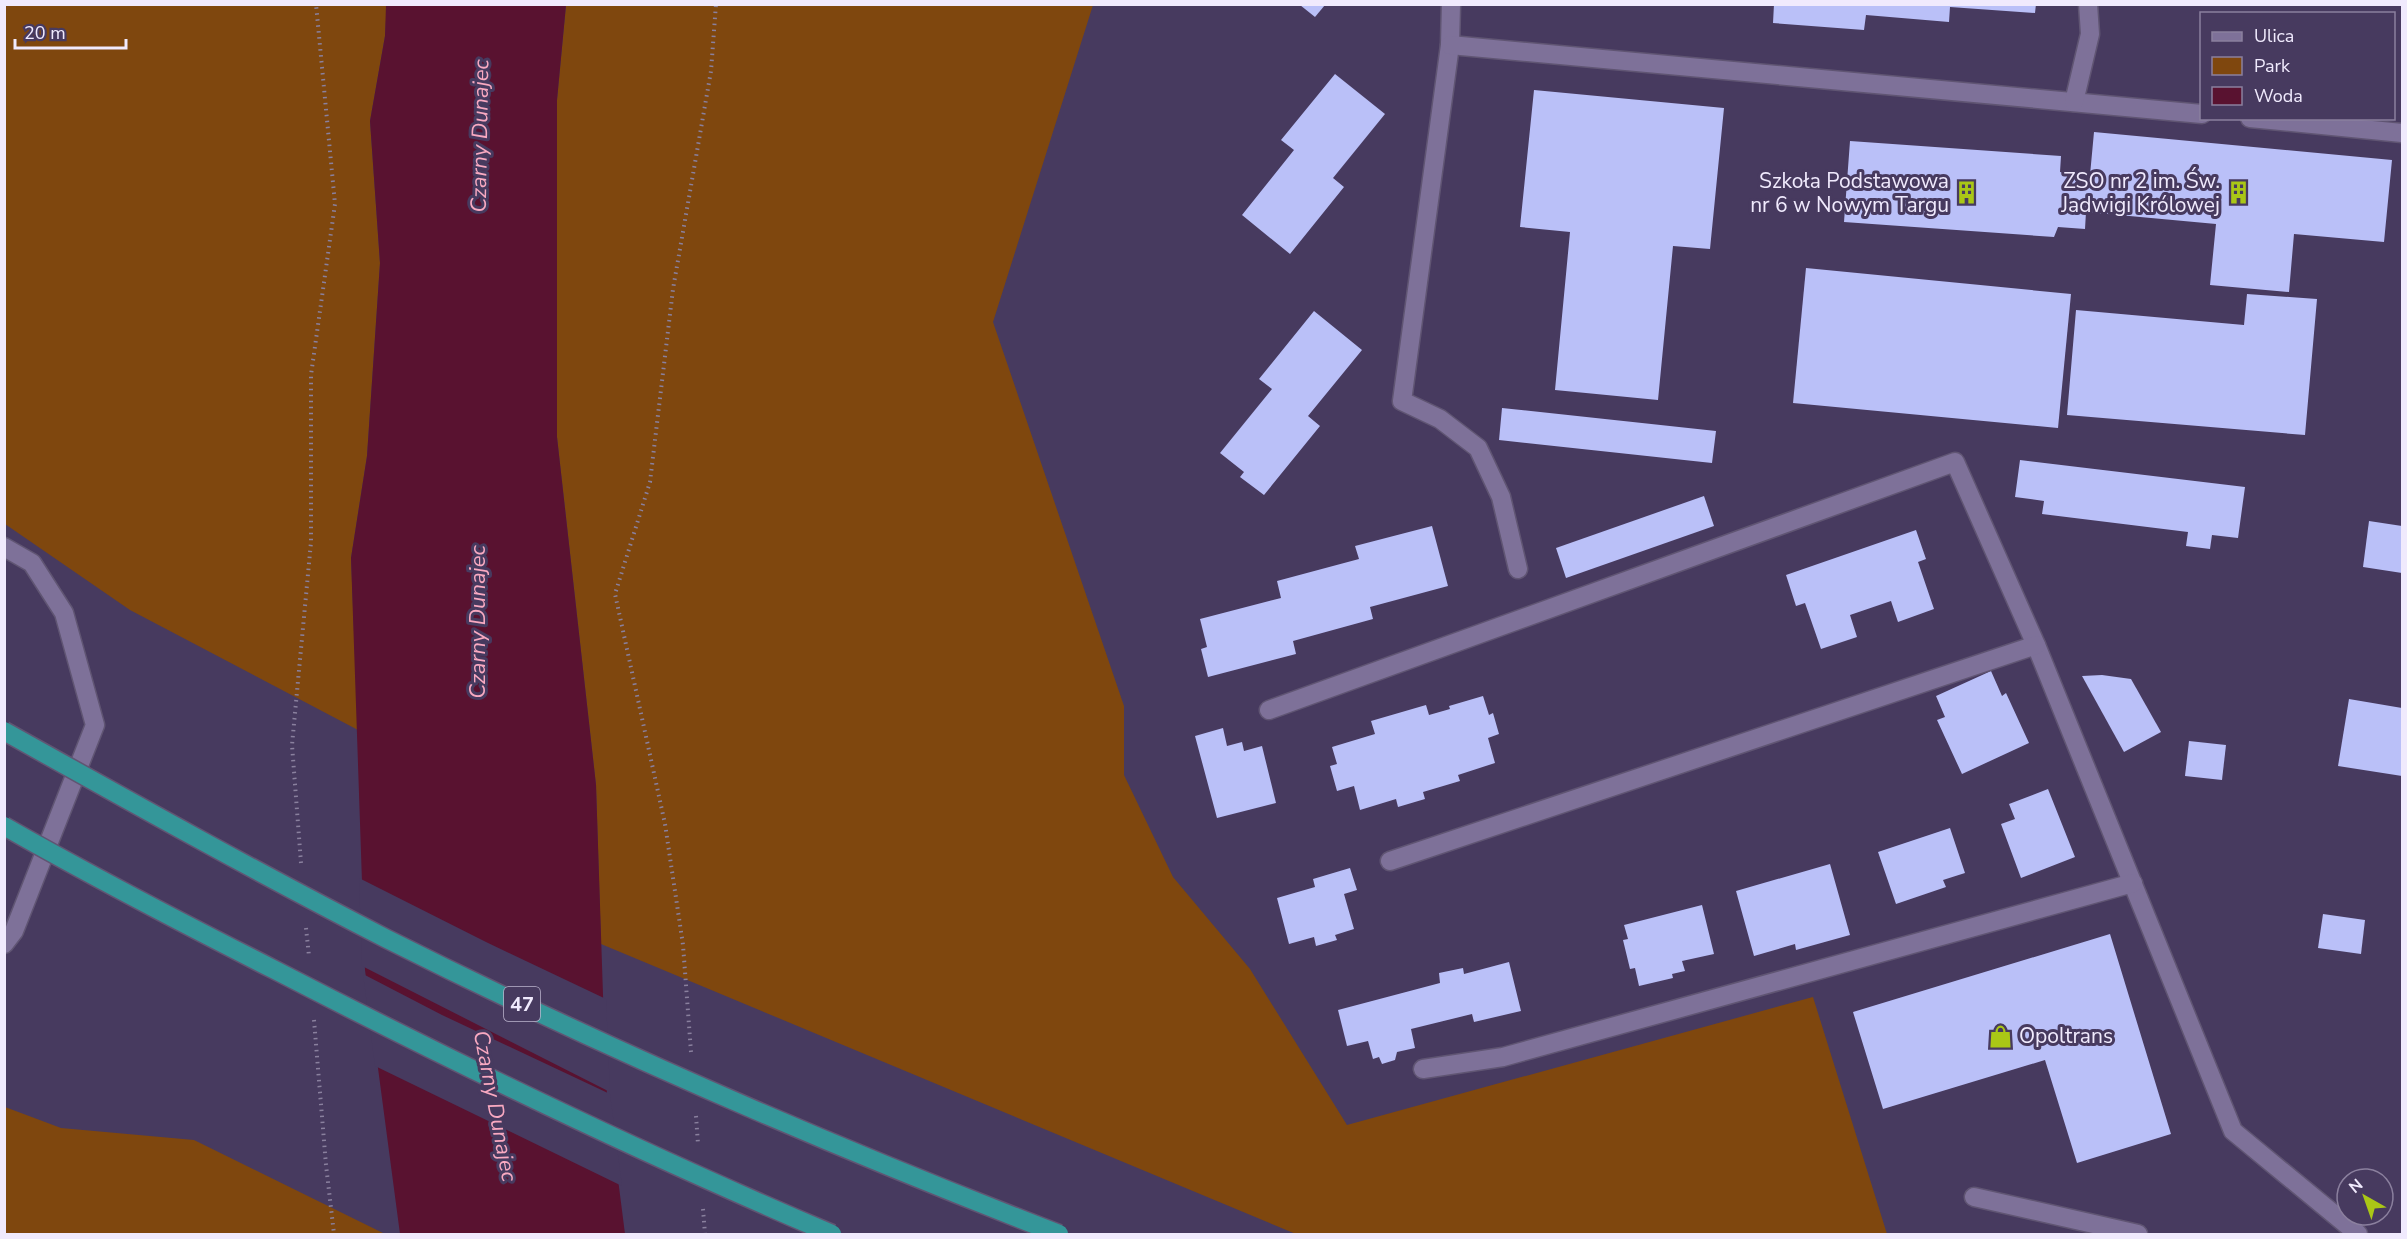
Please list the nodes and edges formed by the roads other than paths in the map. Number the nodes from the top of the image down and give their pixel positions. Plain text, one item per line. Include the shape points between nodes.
1 (1451, 4) edge
2 (2088, 4) edge
3 (1450, 45) junction
4 (2074, 102) junction
5 (2200, 114) edge
6 (2270, 120) edge
7 (2403, 133) edge
8 (4, 547) edge
9 (1518, 569) dead end
10 (2036, 645) junction
11 (1269, 710) dead end
12 (4, 731) edge
13 (4, 826) edge
14 (1390, 861) dead end
15 (2133, 883) junction
16 (4, 944) edge
17 (1423, 1069) dead end
18 (1974, 1197) dead end
19 (832, 1234) edge
20 (1059, 1234) edge
21 (2138, 1234) edge
22 (2358, 1234) edge

1 - 3 street
2 - 4 street via 2090,34
3 - 4 street
3 - 9 street via 1402,401 1440,419 1478,448 1502,497
4 - 5 street
6 - 7 street
8 - 16 street via 32,563 64,613 95,725 14,931
10 - 11 street via 1955,462
10 - 14 street
10 - 15 street
12 - 20 main road, 47, bridge via 263,875 534,1011 921,1181
13 - 19 main road, bridge via 348,1008 558,1110
15 - 17 street via 1503,1057
15 - 22 street via 2233,1131
18 - 21 street

